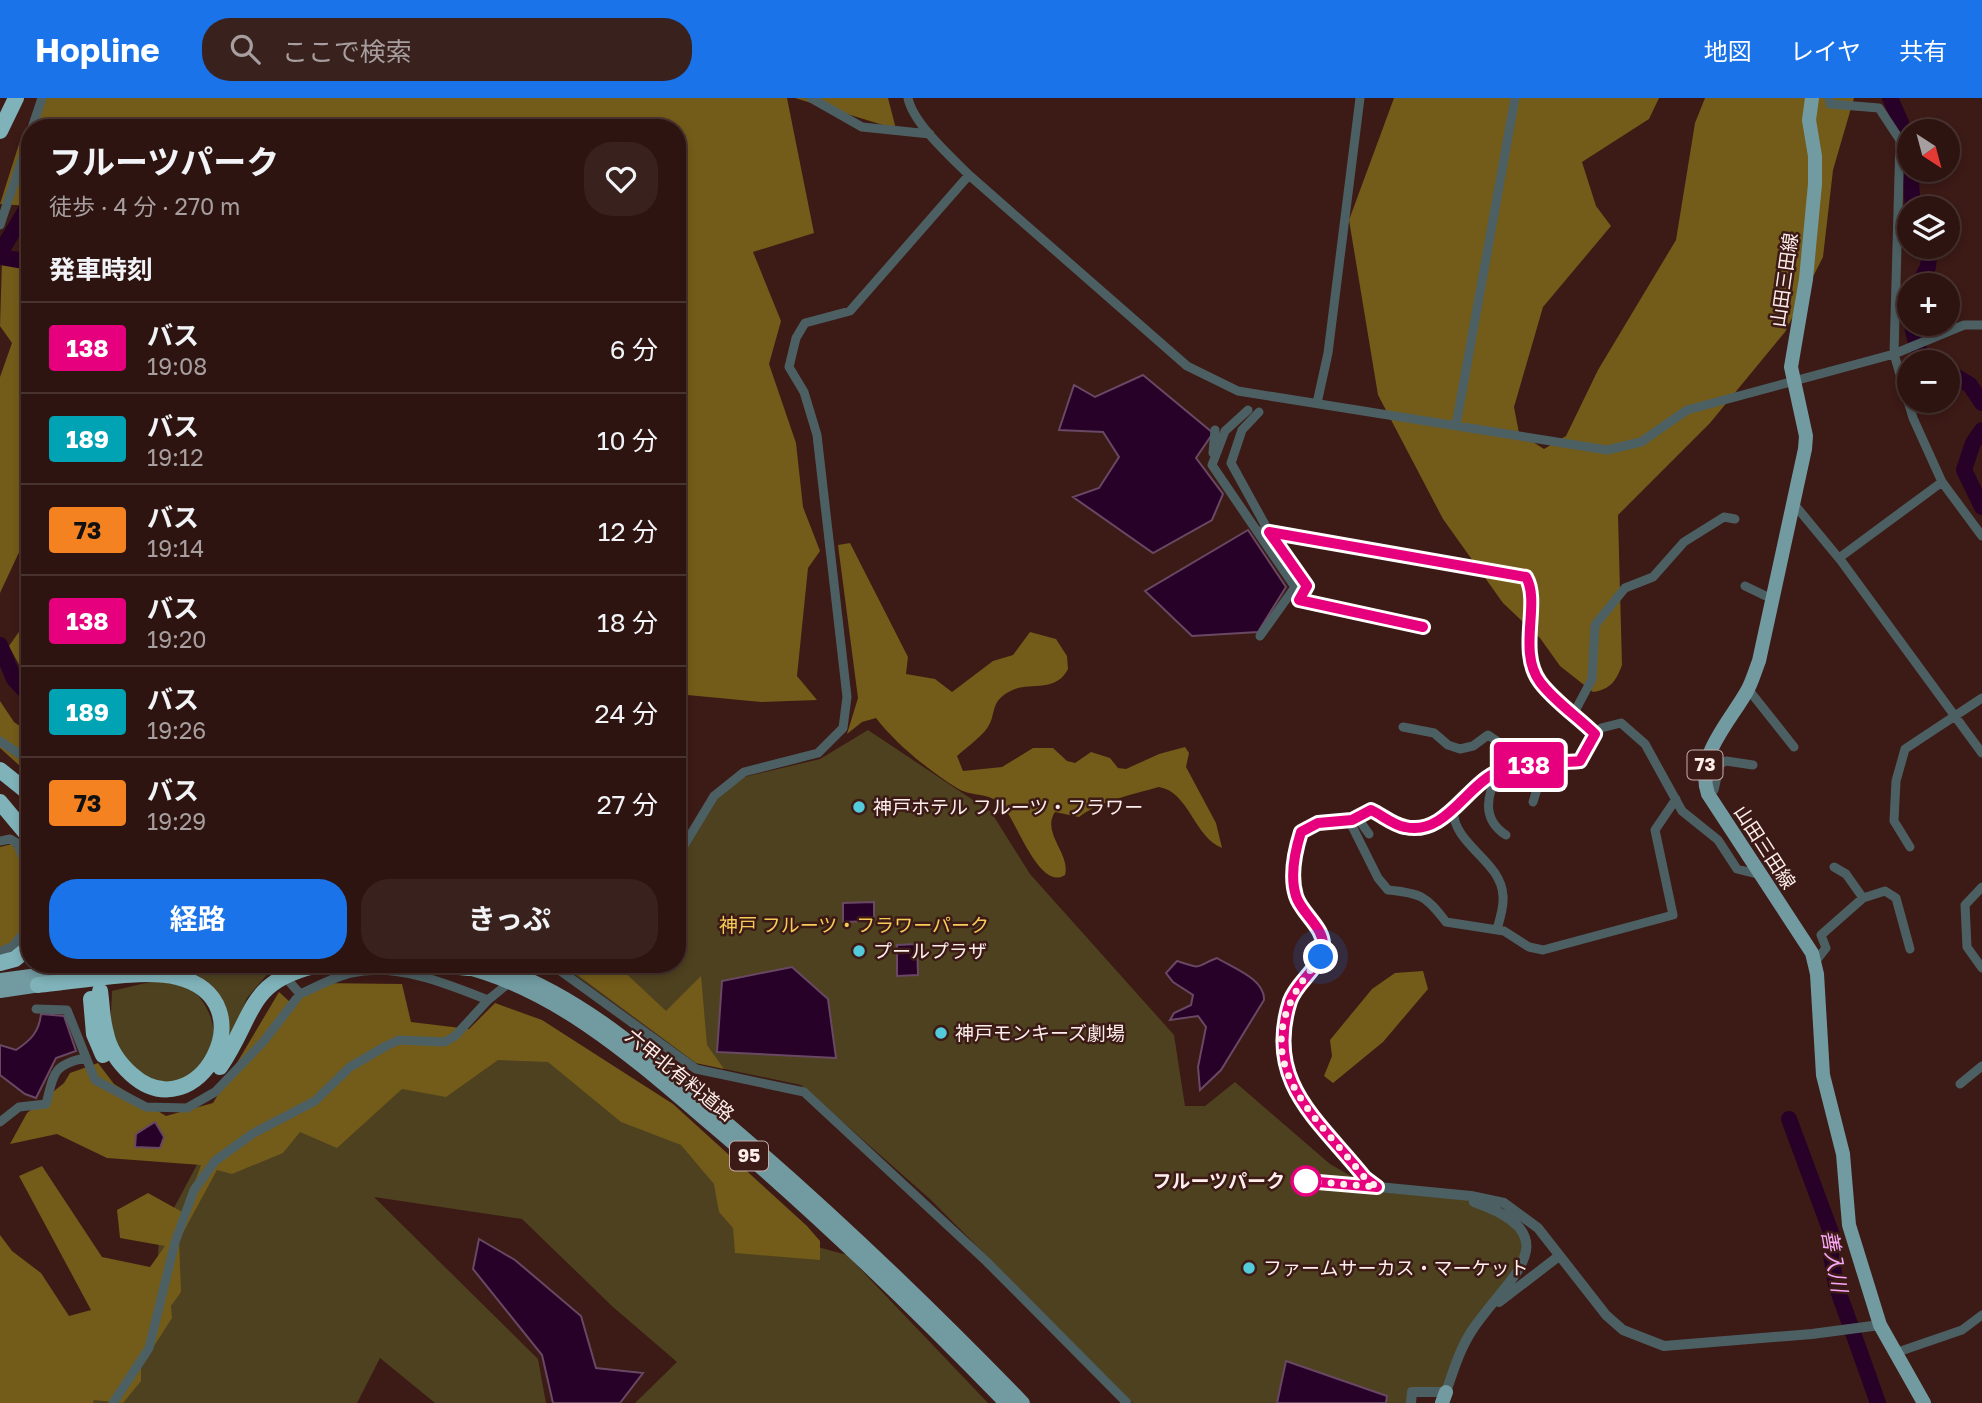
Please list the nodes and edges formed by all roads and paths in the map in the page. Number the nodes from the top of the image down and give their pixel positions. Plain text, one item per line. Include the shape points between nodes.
1 (16, 98) edge
2 (42, 98) edge
3 (811, 98) edge
4 (908, 98) edge
5 (1360, 98) edge
6 (1515, 98) edge
7 (1812, 98) edge
8 (1829, 98) edge
9 (35, 119) edge
10 (0, 131) edge
11 (930, 134) junction
12 (21, 162) edge
13 (969, 175) junction
14 (0, 225) edge
15 (1982, 325) edge
16 (1894, 354) junction
17 (1793, 381) junction
18 (1317, 403) junction
19 (1248, 410) dead end
20 (1259, 412) dead end
21 (1456, 425) junction
22 (1215, 430) dead end
23 (1212, 465) junction
24 (1942, 482) junction
25 (1794, 504) junction
26 (1735, 519) dead end
27 (1264, 532) junction
28 (1982, 536) edge
29 (1839, 558) junction
30 (1745, 586) dead end
31 (1773, 600) junction
32 (1423, 627) dead end
33 (1260, 636) dead end
34 (1748, 689) junction
35 (1982, 698) edge
36 (1574, 713) junction
37 (1956, 717) junction
38 (1403, 727) dead end
39 (1595, 734) junction
40 (0, 741) edge
41 (1794, 747) dead end
42 (1982, 753) edge
43 (21, 755) edge
44 (1536, 764) junction
45 (1753, 765) dead end
46 (1498, 772) junction
47 (5, 773) edge
48 (21, 786) edge
49 (0, 791) edge
50 (21, 792) edge
51 (1708, 794) junction
52 (1676, 799) junction
53 (0, 802) edge
54 (1533, 802) dead end
55 (1453, 810) junction
56 (21, 812) edge
57 (1353, 819) junction
58 (21, 827) edge
59 (1369, 834) dead end
60 (1506, 835) dead end
61 (0, 841) edge
62 (686, 842) edge
63 (1910, 847) dead end
64 (21, 851) edge
65 (1834, 867) dead end
66 (1757, 874) junction
67 (1982, 887) edge
68 (1863, 898) junction
69 (1497, 929) junction
70 (21, 936) edge
71 (1910, 948) dead end
72 (0, 952) edge
73 (21, 954) edge
74 (1815, 962) junction
75 (0, 963) edge
76 (1982, 968) edge
77 (52, 973) edge
78 (115, 973) edge
79 (292, 973) edge
80 (354, 973) edge
81 (402, 973) edge
82 (480, 973) edge
83 (513, 973) edge
84 (520, 973) edge
85 (563, 973) edge
86 (0, 980) edge
87 (288, 980) dead end
88 (38, 985) junction
89 (0, 991) edge
90 (300, 994) junction
91 (492, 997) junction
92 (36, 1009) dead end
93 (85, 1058) junction
94 (1982, 1066) edge
95 (1960, 1084) dead end
96 (0, 1122) edge
97 (1306, 1181) dead end
98 (1377, 1187) junction
99 (1448, 1194) junction
100 (1559, 1256) junction
101 (1494, 1305) junction
102 (1982, 1315) edge
103 (1880, 1325) junction
104 (1895, 1353) junction
105 (1445, 1399) edge
106 (113, 1403) edge
107 (1006, 1403) edge
108 (1023, 1403) edge
109 (1127, 1403) edge
110 (1411, 1403) edge
111 (1924, 1403) edge

1 - 10 highway
2 - 9 street
3 - 11 street via 862,127
4 - 11 street
5 - 18 street via 1328,353
6 - 21 street
7 - 17 main road, 山田三田線 / 73 via 1815,184 1791,367
8 - 16 street via 1830,104 1879,108 1900,140
11 - 13 street
12 - 14 street
13 - 18 street via 1187,366 1238,391
13 - 62 street via 850,311 805,323 789,367 804,392 817,435 847,697 843,729 818,753 744,772 714,796
15 - 16 street via 1964,325
16 - 17 street
16 - 24 street via 1913,418
17 - 21 street via 1686,410 1641,442 1607,450
17 - 25 main road, 山田三田線 / 73 via 1806,436
18 - 21 street
19 - 23 street via 1225,431
20 - 27 street via 1242,430 1231,463
22 - 23 street
23 - 27 street
24 - 28 street
24 - 29 street
25 - 29 street
25 - 31 main road, 山田三田線 / 73
26 - 36 street via 1724,517 1684,542 1653,577 1625,588 1595,625 1592,679
27 - 32 street via 1307,586 1299,600
27 - 33 street via 1295,587
27 - 36 street via 1526,577 1533,589 1529,648 1539,681
29 - 37 street
30 - 31 street
31 - 34 main road, 山田三田線 / 73
34 - 41 street
34 - 51 main road, 山田三田線 / 73 via 1706,761
35 - 37 street
36 - 39 street
37 - 42 street
37 - 63 street via 1905,749 1896,781 1894,821
38 - 46 street via 1434,733 1460,749 1488,735 1502,744
39 - 44 street via 1580,761
39 - 52 street via 1608,724 1621,723 1633,731
40 - 43 street
44 - 46 street
44 - 54 street via 1538,786
45 - 51 street via 1726,761 1717,769 1715,787
46 - 55 street via 1471,790
46 - 60 street via 1488,807
47 - 48 highway
47 - 50 highway
49 - 56 highway
51 - 66 main road, 山田三田線 / 73
52 - 66 street via 1691,821 1718,840 1737,869
52 - 69 street via 1655,830 1673,915 1543,950
53 - 58 highway
55 - 57 street via 1423,827 1406,828 1371,810
55 - 69 street via 1461,838 1479,853 1503,893
57 - 59 street
57 - 69 street via 1378,878 1388,890 1418,893 1446,922
57 - 98 street via 1309,827 1301,832 1297,845 1296,898 1324,945 1321,957 1291,1000 1283,1064 1302,1104
61 - 64 street via 10,839
65 - 68 street via 1846,874
66 - 74 main road, 山田三田線 / 73 via 1808,945
67 - 76 street via 1965,905 1967,947
68 - 71 street via 1885,891 1896,898
68 - 74 street via 1821,935 1826,948
70 - 72 street
73 - 75 highway
74 - 103 main road, 山田三田線 / 73 via 1822,1065 1843,1154 1849,1225
77 - 86 main road
78 - 88 main road
79 - 88 highway via 270,985 251,1007 228,1056 212,1077 192,1092 175,1097 141,1093 115,1073 94,1034 95,991 113,1052 137,1080 165,1088 199,1076 212,1063 221,1039 214,1000 191,982 157,974
80 - 90 street
81 - 91 street
82 - 107 main road, 六甲北有料道路 / 95 via 527,990 567,1013 650,1073 820,1219
83 - 108 main road, 六甲北有料道路 / 95 via 575,1005 657,1064 827,1211
84 - 91 street
85 - 109 street via 696,1069 804,1092 986,1261
87 - 90 street
88 - 89 main road
90 - 93 street via 215,1093 187,1108 146,1107 95,1080
91 - 106 street via 445,1042 399,1040 386,1046 350,1067 314,1101 252,1134 215,1161 194,1190 175,1242 149,1348
92 - 93 street via 67,1010
93 - 96 street via 54,1071 46,1104 19,1107
94 - 95 street
97 - 98 street
98 - 99 street
99 - 100 street via 1491,1199 1516,1210 1538,1228
99 - 101 street via 1504,1212 1526,1237 1521,1267
100 - 101 street
100 - 103 street via 1595,1304 1623,1330 1664,1346
101 - 105 street via 1472,1331
102 - 104 street via 1962,1331
103 - 104 main road, 山田三田線 / 73
104 - 111 main road, 山田三田線 / 73
105 - 110 street via 1412,1392

